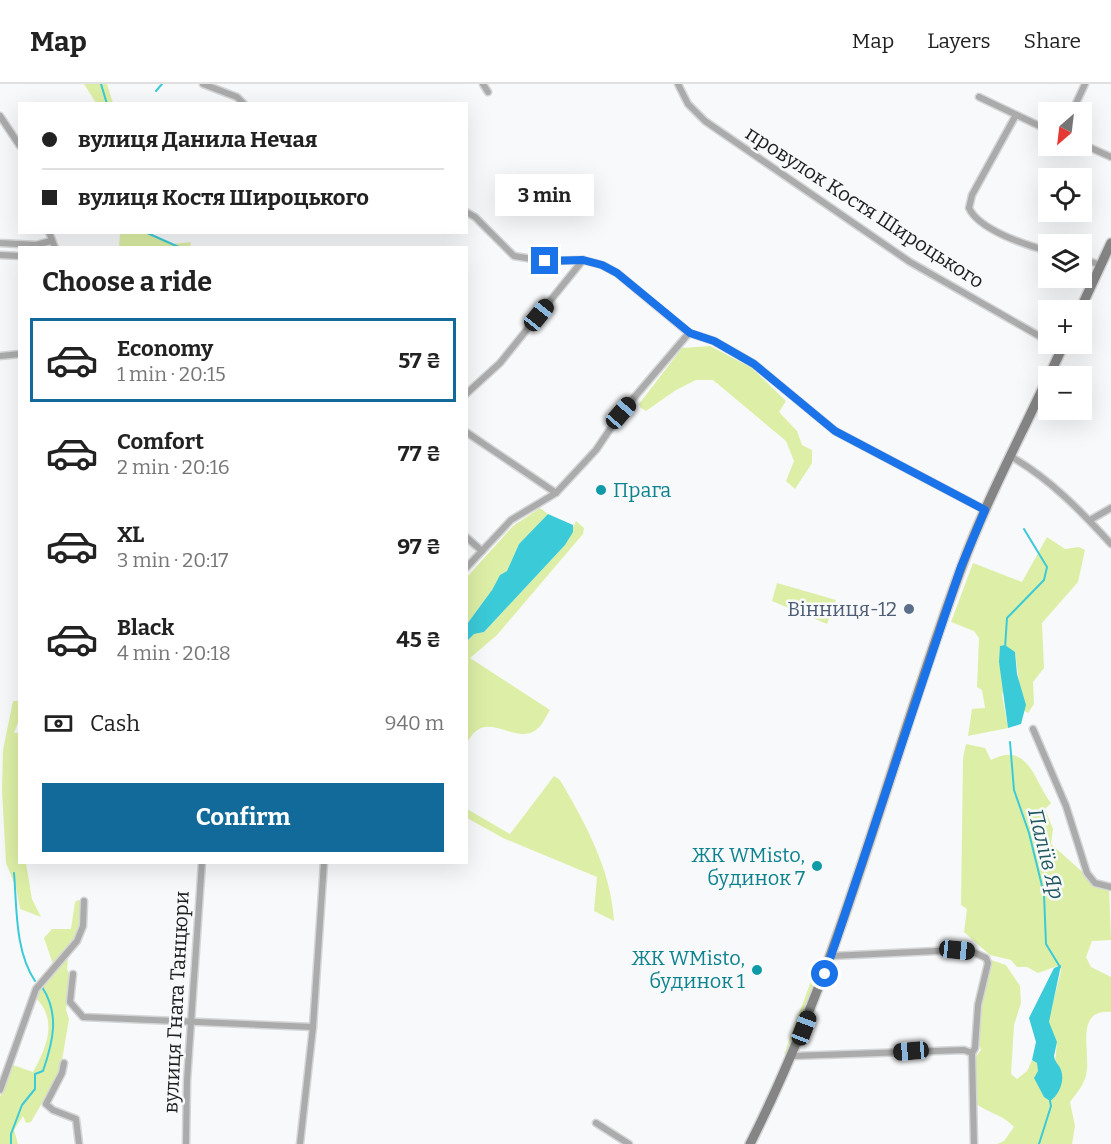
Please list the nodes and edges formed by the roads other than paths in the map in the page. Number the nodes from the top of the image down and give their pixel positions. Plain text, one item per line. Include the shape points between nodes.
1 (203, 84) edge
2 (483, 84) edge
3 (678, 84) edge
4 (1085, 84) edge
5 (488, 93) dead end
6 (980, 97) dead end
7 (242, 102) edge
8 (1077, 102) edge
9 (1016, 115) junction
10 (0, 116) edge
11 (1038, 125) edge
12 (18, 143) edge
13 (1092, 148) edge
14 (1111, 157) edge
15 (468, 213) edge
16 (0, 243) edge
17 (1111, 243) edge
18 (53, 244) edge
19 (35, 246) edge
20 (1038, 247) edge
21 (0, 255) edge
22 (18, 256) edge
23 (583, 260) junction
24 (1092, 262) edge
25 (1101, 265) junction
26 (1111, 270) edge
27 (1085, 300) edge
28 (690, 333) junction
29 (1038, 334) edge
30 (18, 354) edge
31 (0, 356) edge
32 (468, 392) edge
33 (1038, 399) edge
34 (468, 433) edge
35 (1010, 456) junction
36 (556, 494) junction
37 (1111, 508) edge
38 (985, 510) junction
39 (1090, 520) junction
40 (468, 539) edge
41 (1111, 544) edge
42 (482, 551) junction
43 (468, 566) edge
44 (1033, 729) dead end
45 (201, 864) edge
46 (324, 864) edge
47 (1111, 887) edge
48 (84, 901) dead end
49 (831, 956) junction
50 (73, 974) dead end
51 (191, 1022) junction
52 (313, 1027) junction
53 (972, 1053) junction
54 (793, 1056) junction
55 (64, 1063) dead end
56 (0, 1090) edge
57 (596, 1123) dead end
58 (79, 1144) edge
59 (186, 1144) edge
60 (300, 1144) edge
61 (629, 1144) edge
62 (750, 1144) edge
63 (974, 1144) edge

1 - 7 street
2 - 5 street
3 - 29 street, провулок Костя Широцького via 688,104 705,121 910,262
4 - 8 street
6 - 9 street
9 - 11 street
9 - 20 street via 972,195 969,208 975,217 998,232
10 - 12 street
13 - 14 street
15 - 23 street via 514,256 545,261
16 - 19 street
17 - 25 main road
18 - 19 street
21 - 22 street
23 - 28 street via 617,273
23 - 32 street via 500,363
24 - 25 street
25 - 26 main road
25 - 27 main road
28 - 36 street
28 - 38 street via 714,341 754,364 821,422 850,440
30 - 31 street
33 - 35 main road
34 - 36 street
35 - 38 main road
35 - 39 street via 1039,475
36 - 42 street via 511,520
37 - 39 street
38 - 49 main road via 961,567
39 - 41 street
40 - 42 street
42 - 43 street
44 - 47 street via 1066,806 1086,873 1095,883
45 - 51 street, вулиця Гната Танцюри
46 - 52 street
48 - 56 street via 83,926 77,941 36,989
49 - 53 street via 957,950 982,954 987,963
49 - 54 main road
50 - 51 street via 70,1002 83,1017
51 - 52 street
51 - 59 street, вулиця Гната Танцюри
52 - 60 street
53 - 54 street via 943,1050
53 - 63 street
54 - 62 main road
55 - 58 street via 46,1104 76,1119
57 - 61 street

